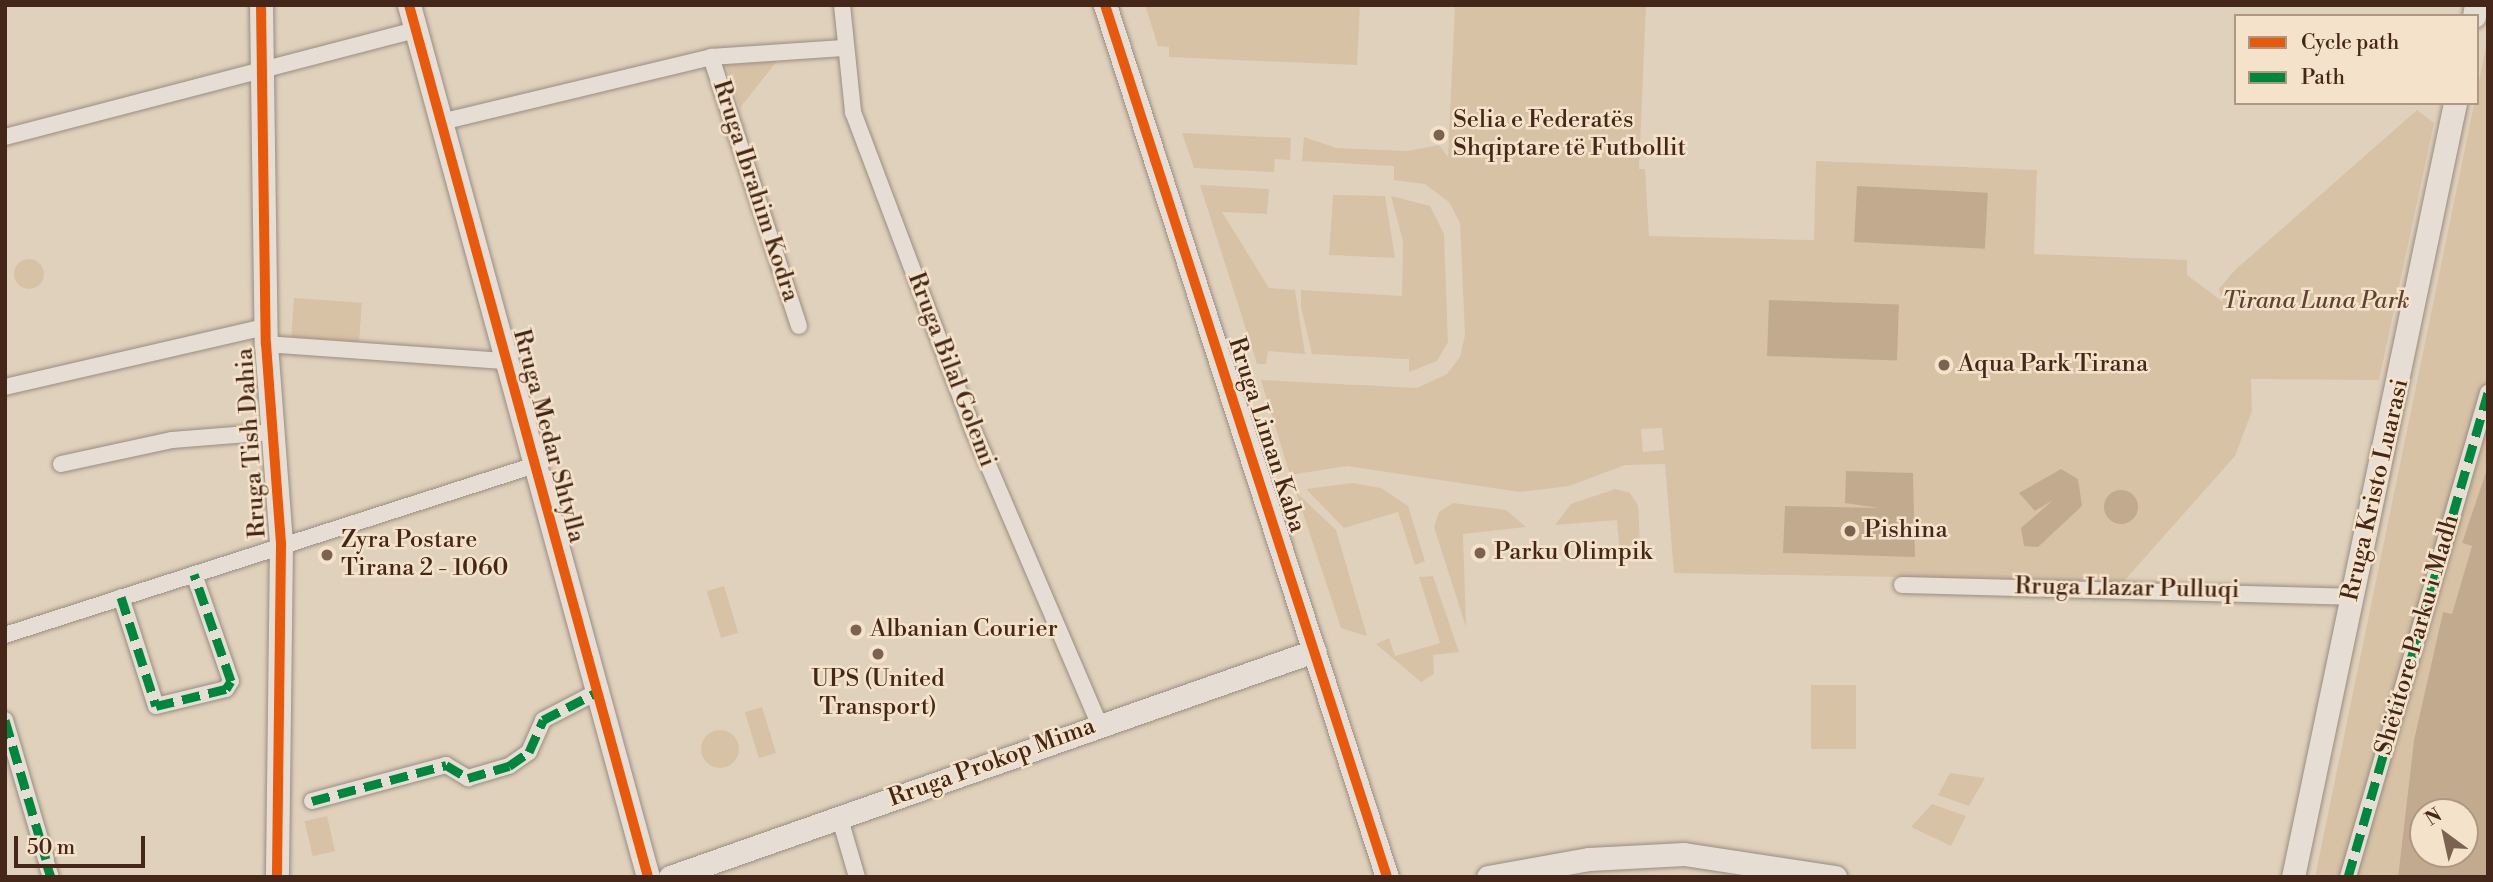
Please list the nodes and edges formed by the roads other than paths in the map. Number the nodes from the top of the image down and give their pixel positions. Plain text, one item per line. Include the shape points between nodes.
1 (261, 5) edge
2 (410, 5) edge
3 (842, 5) edge
4 (1105, 5) edge
5 (416, 30) junction
6 (843, 48) junction
7 (710, 57) junction
8 (263, 72) junction
9 (2455, 105) edge
10 (441, 122) junction
11 (5, 137) edge
12 (799, 326) dead end
13 (265, 336) junction
14 (506, 361) junction
15 (5, 387) edge
16 (2488, 393) edge
17 (273, 432) junction
18 (61, 464) dead end
19 (535, 465) junction
20 (281, 544) junction
21 (194, 574) junction
22 (1902, 585) dead end
23 (121, 597) junction
24 (2352, 597) junction
25 (5, 635) edge
26 (1314, 651) junction
27 (597, 692) junction
28 (5, 720) edge
29 (1099, 724) junction
30 (312, 802) dead end
31 (840, 818) junction
32 (48, 867) edge
33 (277, 877) edge
34 (649, 877) edge
35 (670, 877) edge
36 (857, 877) edge
37 (1387, 877) edge
38 (1488, 877) edge
39 (1835, 877) edge
40 (2293, 877) edge
41 (2348, 877) edge

1 - 8 street, Rruga Tish Dahia
2 - 5 street, Rruga Medar Shtylla
3 - 6 street, Rruga Bilal Golemi
4 - 26 street, Rruga Liman Kaba
5 - 8 street
5 - 10 street, Rruga Medar Shtylla
6 - 7 street
6 - 29 street, Rruga Bilal Golemi via 853,111 895,226 974,432
7 - 10 street
7 - 12 street, Rruga Ibrahim Kodra
8 - 11 street
8 - 13 street, Rruga Tish Dahia
9 - 24 street, Rruga Kristo Luarasi
10 - 14 street, Rruga Medar Shtylla
13 - 14 street
13 - 15 street
13 - 17 street, Rruga Tish Dahia
14 - 19 street, Rruga Medar Shtylla
16 - 41 street, Shëtitore Parku i Madh
17 - 18 street via 173,440
17 - 20 street, Rruga Tish Dahia
19 - 20 street
19 - 27 street, Rruga Medar Shtylla
20 - 21 street
20 - 33 street, Rruga Tish Dahia
21 - 23 street
21 - 23 street via 231,681 226,689 156,706
22 - 24 street, Rruga Llazar Pulluqi
23 - 25 street
24 - 40 street, Rruga Kristo Luarasi
26 - 29 street, Rruga Prokop Mima
26 - 37 street, Rruga Liman Kaba
27 - 30 street via 543,720 529,752 509,766 468,778 446,765
27 - 34 street, Rruga Medar Shtylla
28 - 32 street
29 - 31 street, Rruga Prokop Mima
31 - 35 street, Rruga Prokop Mima
31 - 36 street
38 - 39 street via 1588,859 1684,854

